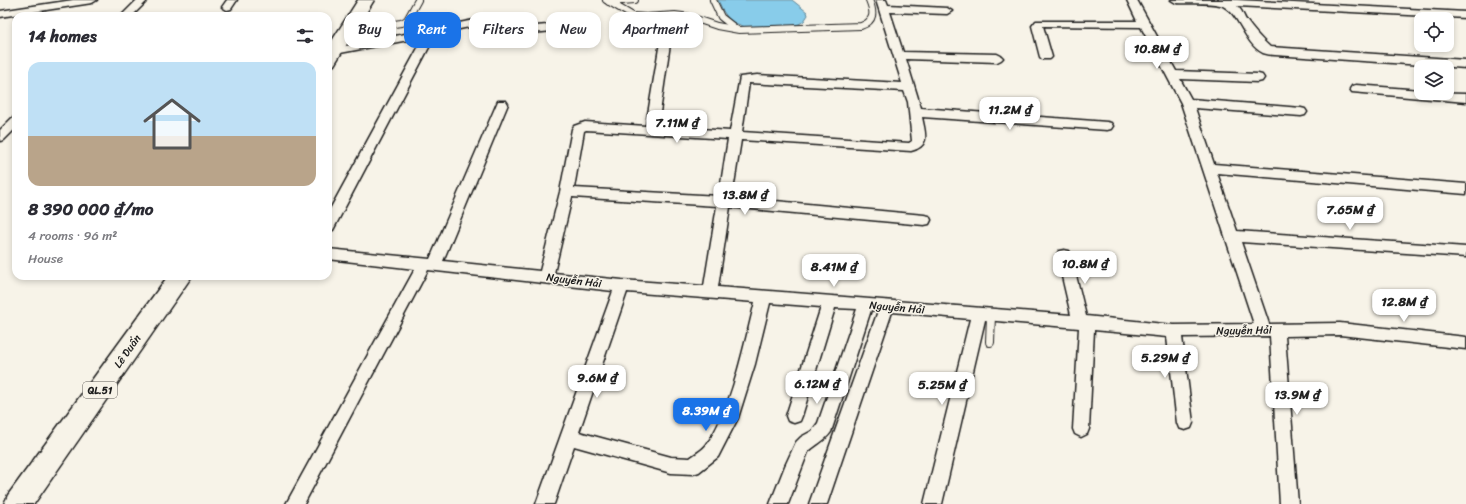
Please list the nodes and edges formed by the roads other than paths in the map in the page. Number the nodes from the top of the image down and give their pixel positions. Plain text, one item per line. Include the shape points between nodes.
1 (92, 0) edge
2 (143, 0) edge
3 (366, 0) edge
4 (418, 0) edge
5 (635, 0) edge
6 (713, 0) edge
7 (870, 0) edge
8 (1132, 0) edge
9 (1176, 0) edge
10 (608, 1) edge
11 (1222, 2) junction
12 (1257, 2) edge
13 (882, 4) edge
14 (947, 11) dead end
15 (20, 12) edge
16 (130, 12) edge
17 (359, 12) edge
18 (12, 13) edge
19 (0, 14) edge
20 (1466, 15) edge
21 (396, 24) edge
22 (1144, 24) junction
23 (461, 26) edge
24 (546, 29) edge
25 (739, 30) junction
26 (344, 36) edge
27 (404, 38) edge
28 (423, 48) edge
29 (663, 48) edge
30 (332, 54) edge
31 (899, 54) junction
32 (332, 56) edge
33 (1046, 57) dead end
34 (997, 58) dead end
35 (1466, 64) edge
36 (1173, 75) junction
37 (1258, 78) dead end
38 (908, 87) junction
39 (1356, 89) dead end
40 (1466, 98) edge
41 (1186, 103) junction
42 (502, 104) dead end
43 (915, 112) junction
44 (1301, 112) dead end
45 (12, 125) edge
46 (1107, 126) dead end
47 (651, 130) junction
48 (734, 136) junction
49 (0, 137) edge
50 (1209, 168) junction
51 (1466, 189) edge
52 (567, 192) junction
53 (724, 201) junction
54 (332, 219) edge
55 (924, 220) dead end
56 (1231, 236) junction
57 (1466, 252) edge
58 (332, 254) edge
59 (1064, 255) dead end
60 (429, 266) junction
61 (546, 276) junction
62 (178, 280) edge
63 (622, 286) junction
64 (710, 292) junction
65 (764, 296) junction
66 (830, 301) junction
67 (866, 304) junction
68 (887, 306) junction
69 (985, 315) junction
70 (1083, 322) junction
71 (1270, 329) junction
72 (1174, 331) junction
73 (990, 342) dead end
74 (1466, 344) edge
75 (794, 416) dead end
76 (1184, 422) dead end
77 (1082, 429) dead end
78 (568, 438) junction
79 (18, 504) edge
80 (295, 504) edge
81 (545, 504) edge
82 (779, 504) edge
83 (818, 504) edge
84 (933, 504) edge
85 (1289, 504) edge

1 - 15 street
2 - 16 street
3 - 17 main road
4 - 21 lane via 407,20
5 - 10 lane
6 - 25 lane via 721,17
7 - 25 lane via 873,18 864,25
8 - 22 street
9 - 11 street
10 - 25 lane via 633,16 675,14
11 - 12 street
11 - 35 street via 1236,10 1244,25 1266,50
12 - 20 street
13 - 14 street
13 - 31 street
18 - 19 street
22 - 33 street via 1040,23 1037,26
22 - 36 street
23 - 24 street via 483,23 512,32
26 - 30 main road
27 - 32 street
28 - 54 street
29 - 47 street
31 - 34 street
31 - 38 street
36 - 37 street
36 - 41 street
38 - 43 street
38 - 48 street via 746,79 742,84
39 - 40 street
41 - 44 street
41 - 50 street
42 - 60 street
43 - 46 street
43 - 48 street via 919,137 918,143 911,147
45 - 49 street
47 - 48 street
47 - 52 street via 580,127
48 - 53 street
50 - 51 street
50 - 56 street
52 - 53 street
52 - 61 street
53 - 55 street
53 - 64 street
56 - 57 street
56 - 71 street
58 - 60 street, Nguyễn Hải
59 - 70 street
60 - 61 street, Nguyễn Hải
60 - 80 street
61 - 63 street, Nguyễn Hải
62 - 79 main road, Lê Duẩn / QL.51
63 - 64 street, Nguyễn Hải
63 - 78 street
64 - 65 street, Nguyễn Hải
65 - 66 street, Nguyễn Hải
65 - 78 street via 730,418 712,451 693,466 671,465
66 - 67 street, Nguyễn Hải
66 - 75 street
67 - 68 street, Nguyễn Hải
67 - 82 street via 825,426 818,436 802,447
68 - 69 street, Nguyễn Hải
68 - 83 street
69 - 70 street, Nguyễn Hải
69 - 73 lane
69 - 84 street
70 - 72 street, Nguyễn Hải
70 - 77 street
71 - 72 street, Nguyễn Hải
71 - 74 street, Nguyễn Hải via 1340,329
71 - 85 street
72 - 76 street
78 - 81 street

